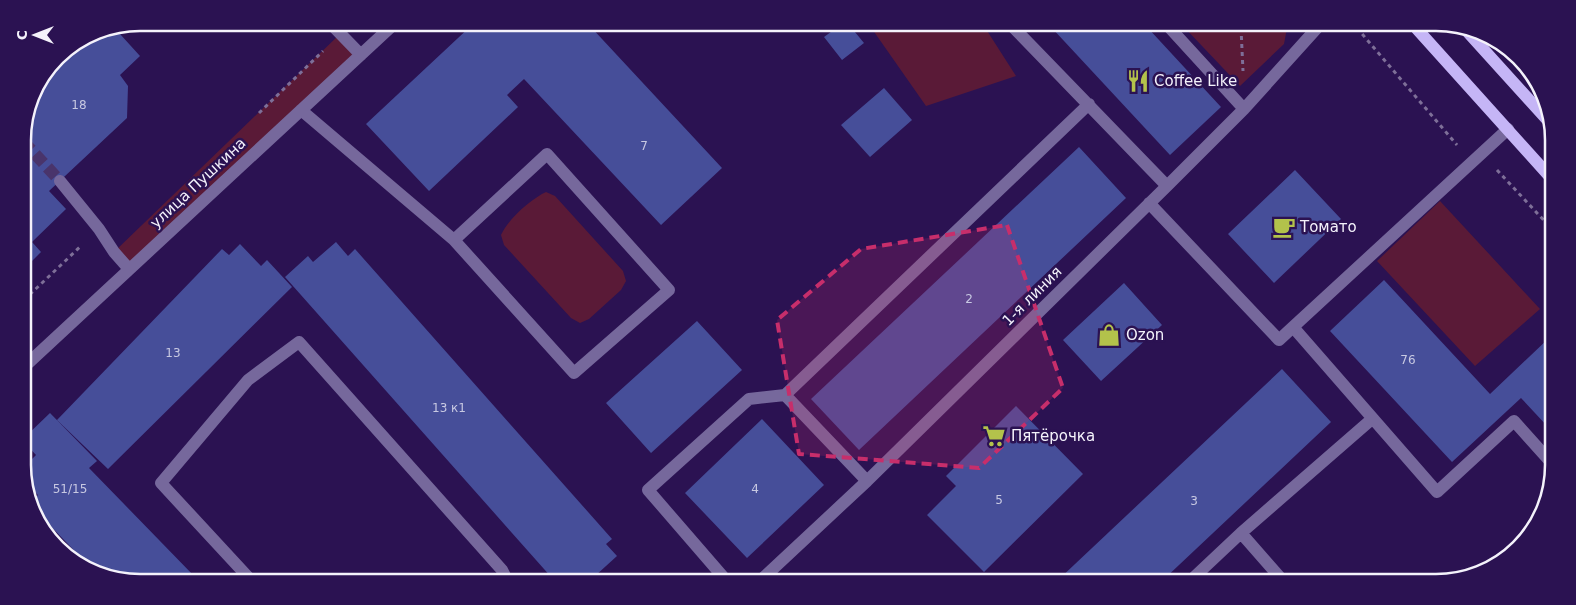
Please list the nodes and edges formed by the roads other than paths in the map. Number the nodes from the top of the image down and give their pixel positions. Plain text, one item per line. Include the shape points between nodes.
1 (338, 31) edge
2 (386, 31) edge
3 (1016, 31) edge
4 (1173, 31) edge
5 (1314, 31) edge
6 (1420, 31) edge
7 (1473, 38) edge
8 (360, 55) junction
9 (1089, 104) junction
10 (1244, 109) junction
11 (301, 110) junction
12 (1541, 113) edge
13 (1508, 129) junction
14 (1545, 171) edge
15 (60, 181) tunnel mouth
16 (1167, 186) junction
17 (1149, 203) junction
18 (454, 240) junction
19 (130, 269) junction
20 (1292, 328) junction
21 (31, 361) edge
22 (785, 395) junction
23 (1372, 419) junction
24 (1545, 456) edge
25 (867, 481) junction
26 (1241, 533) junction
27 (245, 574) edge
28 (504, 574) edge
29 (721, 574) edge
30 (767, 574) edge
31 (1197, 574) edge
32 (1277, 574) edge

1 - 8 street
2 - 8 street, улица Пушкина
3 - 9 street
4 - 10 street
5 - 10 street, 1-я линия
6 - 13 main road
7 - 12 main road
8 - 11 street, улица Пушкина
9 - 16 street
9 - 22 street
10 - 16 street, 1-я линия
11 - 18 street
11 - 19 street, улица Пушкина
13 - 14 main road
13 - 20 street
15 - 19 street
16 - 17 street, 1-я линия
17 - 20 street via 1279,340
17 - 25 street, 1-я линия
18 - 18 street via 574,373 668,290 547,154
19 - 21 street, улица Пушкина
20 - 23 street
22 - 25 street
22 - 29 street via 749,399 648,490
23 - 24 street via 1437,492 1514,421
23 - 26 street
25 - 30 street, 1-я линия
26 - 31 street
26 - 32 street
27 - 28 street via 161,483 248,380 299,342

